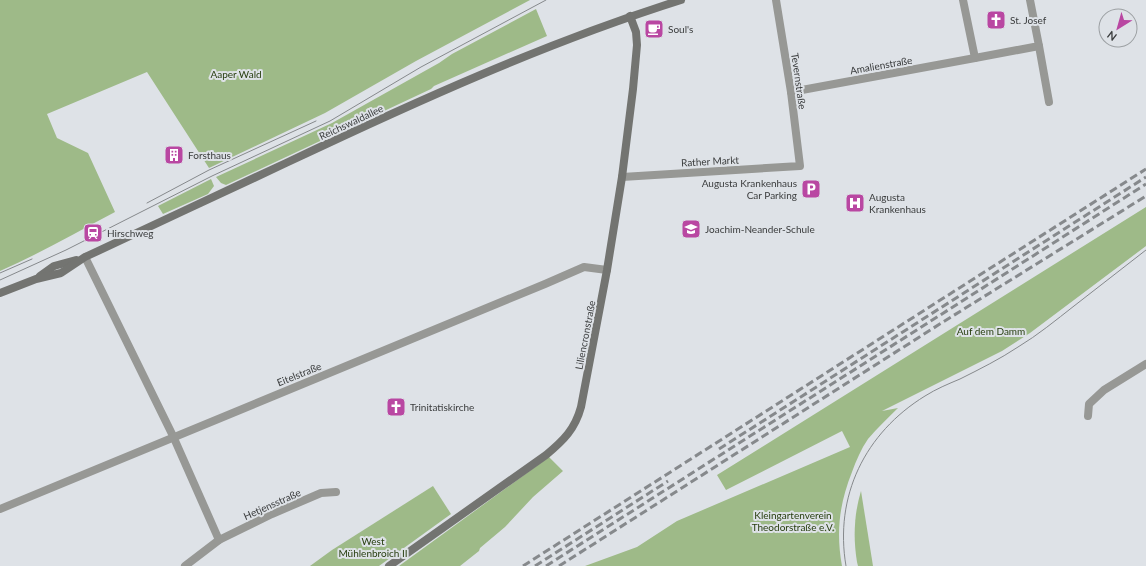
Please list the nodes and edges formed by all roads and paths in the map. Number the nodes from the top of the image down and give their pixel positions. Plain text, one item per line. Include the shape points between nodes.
1 (681, 0) edge
2 (776, 0) edge
3 (963, 0) edge
4 (1030, 0) edge
5 (630, 16) junction
6 (1039, 46) junction
7 (975, 58) junction
8 (790, 92) junction
9 (1049, 102) dead end
10 (800, 166) joint
11 (622, 176) junction
12 (85, 257) junction
13 (608, 270) junction
14 (0, 293) edge
15 (1146, 364) edge
16 (1088, 416) dead end
17 (173, 436) junction
18 (336, 492) dead end
19 (0, 509) edge
20 (218, 540) junction
21 (185, 566) edge
22 (389, 566) edge

1 - 5 main road, Reichswaldallee
2 - 8 street, Tevernstraße
3 - 7 street
4 - 6 street
5 - 11 main road, Liliencronstraße via 636,32 637,45
5 - 12 main road, Reichswaldallee via 415,103
6 - 7 street, Amalienstraße
6 - 9 street
7 - 8 street, Amalienstraße
8 - 10 street, Tevernstraße
10 - 11 street, Rather Markt
11 - 13 main road, Liliencronstraße
12 - 14 main road, Reichswaldallee via 54,266 36,278
12 - 17 street
13 - 17 street, Eitelstraße via 584,266 568,272 538,287
13 - 22 main road, Liliencronstraße via 581,407 571,430 560,444 546,455
15 - 16 street via 1104,390 1089,404
17 - 19 street, Eitelstraße
17 - 20 street
18 - 20 street, Hetjensstraße via 321,493
20 - 21 street, Hetjensstraße

